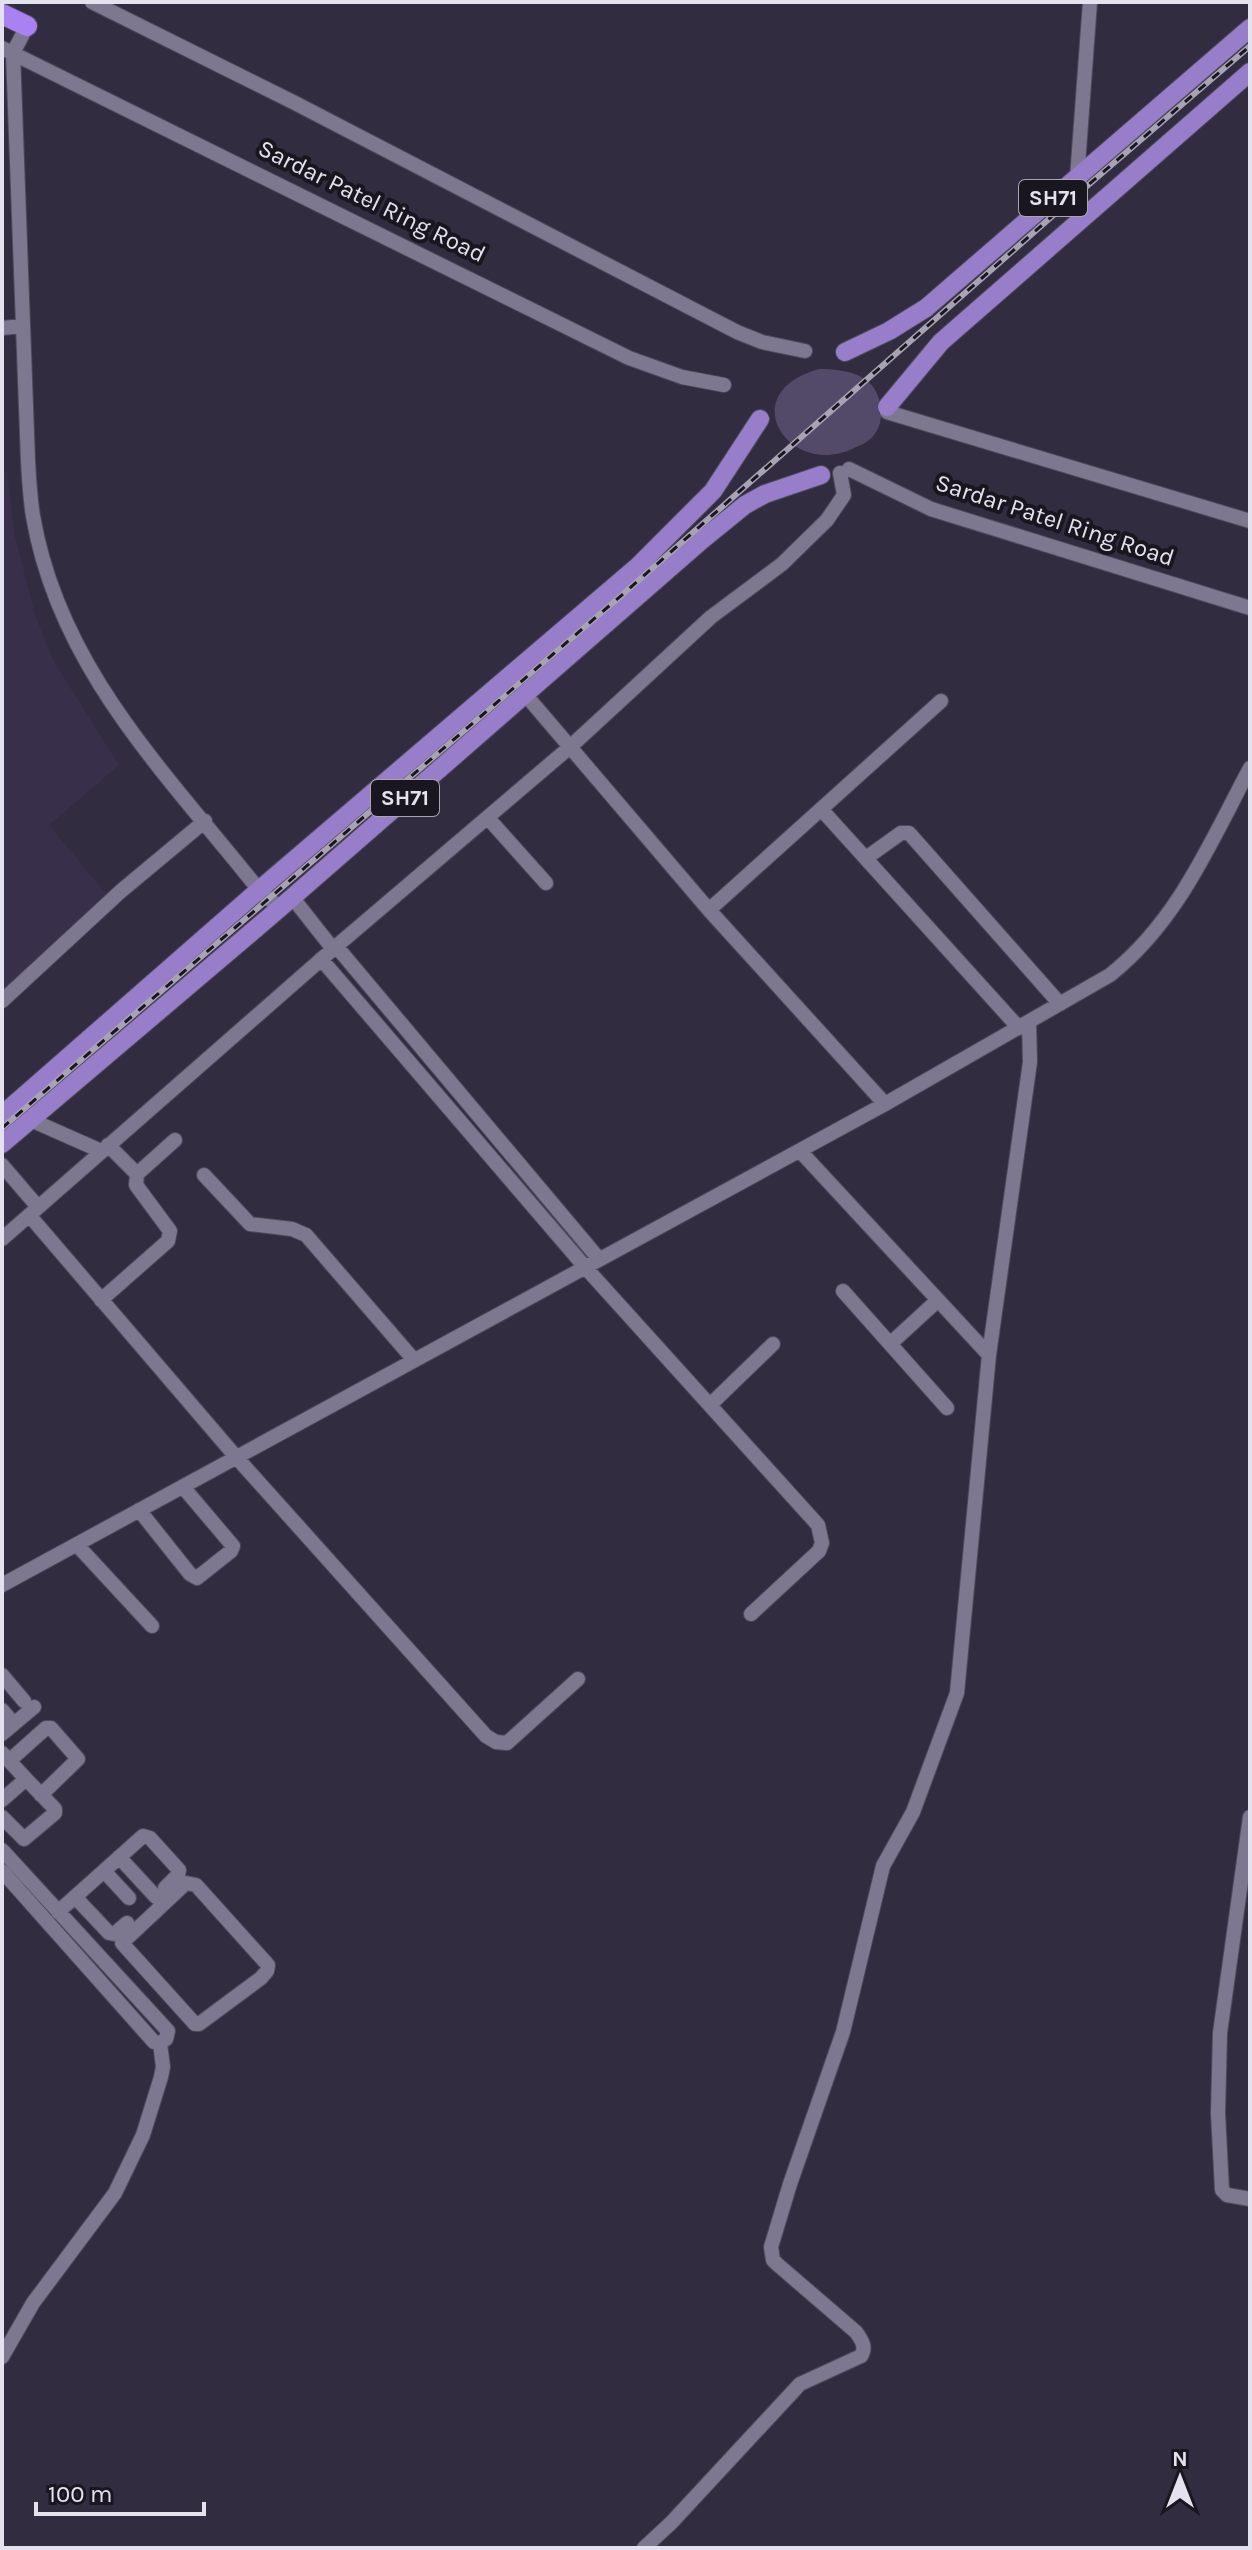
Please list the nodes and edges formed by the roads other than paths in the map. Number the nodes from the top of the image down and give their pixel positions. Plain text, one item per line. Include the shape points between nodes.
1 (92, 2) edge
2 (1090, 2) edge
3 (2, 14) edge
4 (27, 26) joint
5 (1250, 28) edge
6 (7, 50) edge
7 (8, 71) edge
8 (1250, 72) edge
9 (1077, 178) junction
10 (23, 326) junction
11 (2, 328) edge
12 (805, 351) dead end
13 (845, 352) dead end
14 (724, 385) dead end
15 (887, 409) joint
16 (760, 419) dead end
17 (836, 472) junction
18 (1250, 521) edge
19 (1250, 608) edge
20 (524, 693) junction
21 (941, 701) dead end
22 (570, 747) junction
23 (1250, 768) edge
24 (821, 809) junction
25 (488, 818) junction
26 (205, 821) junction
27 (866, 858) junction
28 (546, 883) dead end
29 (259, 890) junction
30 (286, 902) junction
31 (709, 910) junction
32 (330, 951) junction
33 (2, 1001) edge
34 (1060, 1004) junction
35 (1024, 1025) junction
36 (885, 1104) junction
37 (4, 1109) edge
38 (31, 1120) junction
39 (175, 1140) dead end
40 (2, 1144) edge
41 (104, 1148) junction
42 (800, 1151) junction
43 (2, 1165) edge
44 (137, 1174) junction
45 (204, 1175) dead end
46 (34, 1211) junction
47 (2, 1239) edge
48 (599, 1259) junction
49 (585, 1267) junction
50 (843, 1291) dead end
51 (101, 1300) junction
52 (938, 1300) junction
53 (773, 1344) dead end
54 (890, 1344) junction
55 (989, 1355) junction
56 (414, 1360) junction
57 (711, 1404) junction
58 (947, 1408) dead end
59 (237, 1458) junction
60 (183, 1487) junction
61 (139, 1510) junction
62 (77, 1545) junction
63 (2, 1585) edge
64 (751, 1614) dead end
65 (152, 1626) dead end
66 (2, 1675) edge
67 (578, 1679) dead end
68 (2, 1710) edge
69 (14, 1724) junction
70 (2, 1734) edge
71 (6, 1757) edge
72 (26, 1779) junction
73 (41, 1795) junction
74 (2, 1800) edge
75 (2, 1817) edge
76 (1250, 1817) edge
77 (2, 1850) edge
78 (119, 1857) junction
79 (2, 1871) edge
80 (104, 1871) junction
81 (75, 1897) junction
82 (156, 1897) junction
83 (129, 1898) dead end
84 (58, 1912) junction
85 (102, 1926) junction
86 (86, 1941) junction
87 (160, 1985) junction
88 (141, 2002) junction
89 (160, 2043) junction
90 (1250, 2199) edge
91 (2, 2357) edge
92 (644, 2548) edge

1 - 12 street, Sardar Patel Ring Road via 712,320 762,342
2 - 9 street
3 - 4 highway
4 - 6 street
5 - 9 main road, SH71
6 - 7 street
6 - 14 street, Sardar Patel Ring Road via 629,358
7 - 10 street
8 - 15 main road, SH71 via 941,342
9 - 13 main road, SH71 via 926,308
10 - 11 street
10 - 26 street via 33,516 59,604 80,652 125,725
15 - 18 street
16 - 29 main road, SH71 via 713,491 638,566
17 - 19 street, Sardar Patel Ring Road via 931,509
17 - 20 main road, SH71 via 745,505
17 - 22 street via 844,495 827,520 782,564 711,617
20 - 22 street
20 - 30 main road, SH71
21 - 24 street
22 - 25 street
22 - 31 street
23 - 34 street via 1194,873 1149,940 1110,975
24 - 27 street
24 - 31 street
25 - 28 street
25 - 32 street
26 - 29 street
26 - 33 street
27 - 34 street via 901,833 909,833
27 - 35 street
29 - 30 street
29 - 37 main road, SH71
30 - 32 street
30 - 38 main road, SH71
31 - 36 street
32 - 41 street
32 - 48 street
32 - 49 street
34 - 35 street
35 - 36 street
35 - 55 street via 1030,1062
36 - 42 street
38 - 40 main road, SH71
38 - 41 street
39 - 44 street
41 - 44 street
41 - 46 street
42 - 48 street
42 - 52 street
43 - 46 street
44 - 51 street via 136,1185 170,1235
45 - 56 street via 250,1224 306,1235
46 - 47 street
46 - 51 street
48 - 49 street
49 - 56 street
49 - 57 street
50 - 54 street
51 - 59 street
52 - 54 street
52 - 55 street
53 - 57 street
54 - 58 street
55 - 92 street via 957,1693 913,1812 885,1860 843,2032 771,2247 777,2264 856,2332 864,2352 800,2384
56 - 59 street
57 - 64 street via 821,1533 813,1559
59 - 60 street
59 - 67 street via 486,1736 507,1743
60 - 61 street
60 - 61 street via 233,1546 197,1578
61 - 62 street
62 - 63 street
62 - 65 street
66 - 69 street via 29,1704
68 - 69 street
69 - 70 street
71 - 72 street
71 - 73 street via 51,1728 78,1759
72 - 73 street
72 - 74 street
73 - 75 street via 55,1813 26,1838
76 - 90 street via 1220,2033 1218,2113 1222,2190
77 - 84 street
78 - 80 street
78 - 82 street
78 - 82 street via 140,1837 150,1838 179,1870
79 - 89 street
80 - 81 street
80 - 83 street
81 - 84 street
81 - 85 street
82 - 85 street via 114,1934
84 - 86 street
85 - 86 street
86 - 88 street
87 - 87 street via 122,1941 186,1883 196,1885 268,1965 261,1978 199,2024
87 - 88 street
88 - 89 street via 168,2031
89 - 91 street via 161,2077 143,2135 115,2193 33,2303

